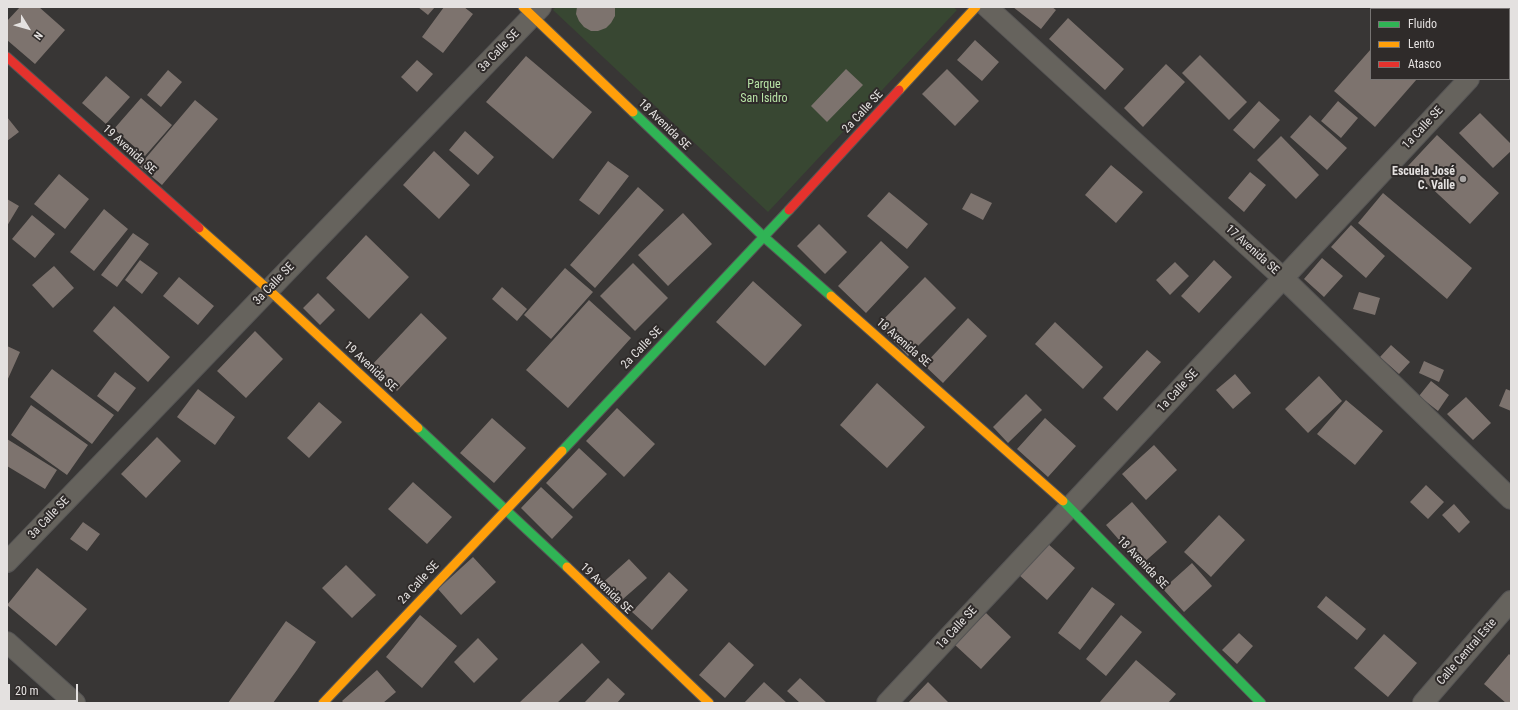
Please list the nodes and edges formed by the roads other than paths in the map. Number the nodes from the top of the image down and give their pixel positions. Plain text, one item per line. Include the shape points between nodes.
1 (976, 7) edge
2 (987, 7) edge
3 (532, 10) edge
4 (7, 57) edge
5 (1468, 80) edge
6 (764, 237) junction
7 (1283, 278) junction
8 (269, 290) junction
9 (1511, 499) edge
10 (1070, 507) junction
11 (506, 509) junction
12 (7, 562) edge
13 (1511, 601) edge
14 (7, 642) edge
15 (75, 703) edge
16 (323, 703) edge
17 (708, 703) edge
18 (886, 703) edge
19 (1261, 703) edge
20 (1423, 703) edge

1 - 6 street, 2a Calle SE
2 - 7 street, 17 Avenida SE
3 - 6 street, 18 Avenida SE
3 - 8 street, 3a Calle SE
4 - 8 street, 19 Avenida SE
5 - 7 street, 1a Calle SE
6 - 10 street, 18 Avenida SE
6 - 11 street, 2a Calle SE
7 - 9 street, 17 Avenida SE
7 - 10 street, 1a Calle SE
8 - 11 street, 19 Avenida SE
8 - 12 street, 3a Calle SE
10 - 18 street, 1a Calle SE
10 - 19 street, 18 Avenida SE
11 - 16 street, 2a Calle SE
11 - 17 street, 19 Avenida SE
13 - 20 street, Calle Central Este
14 - 15 street

